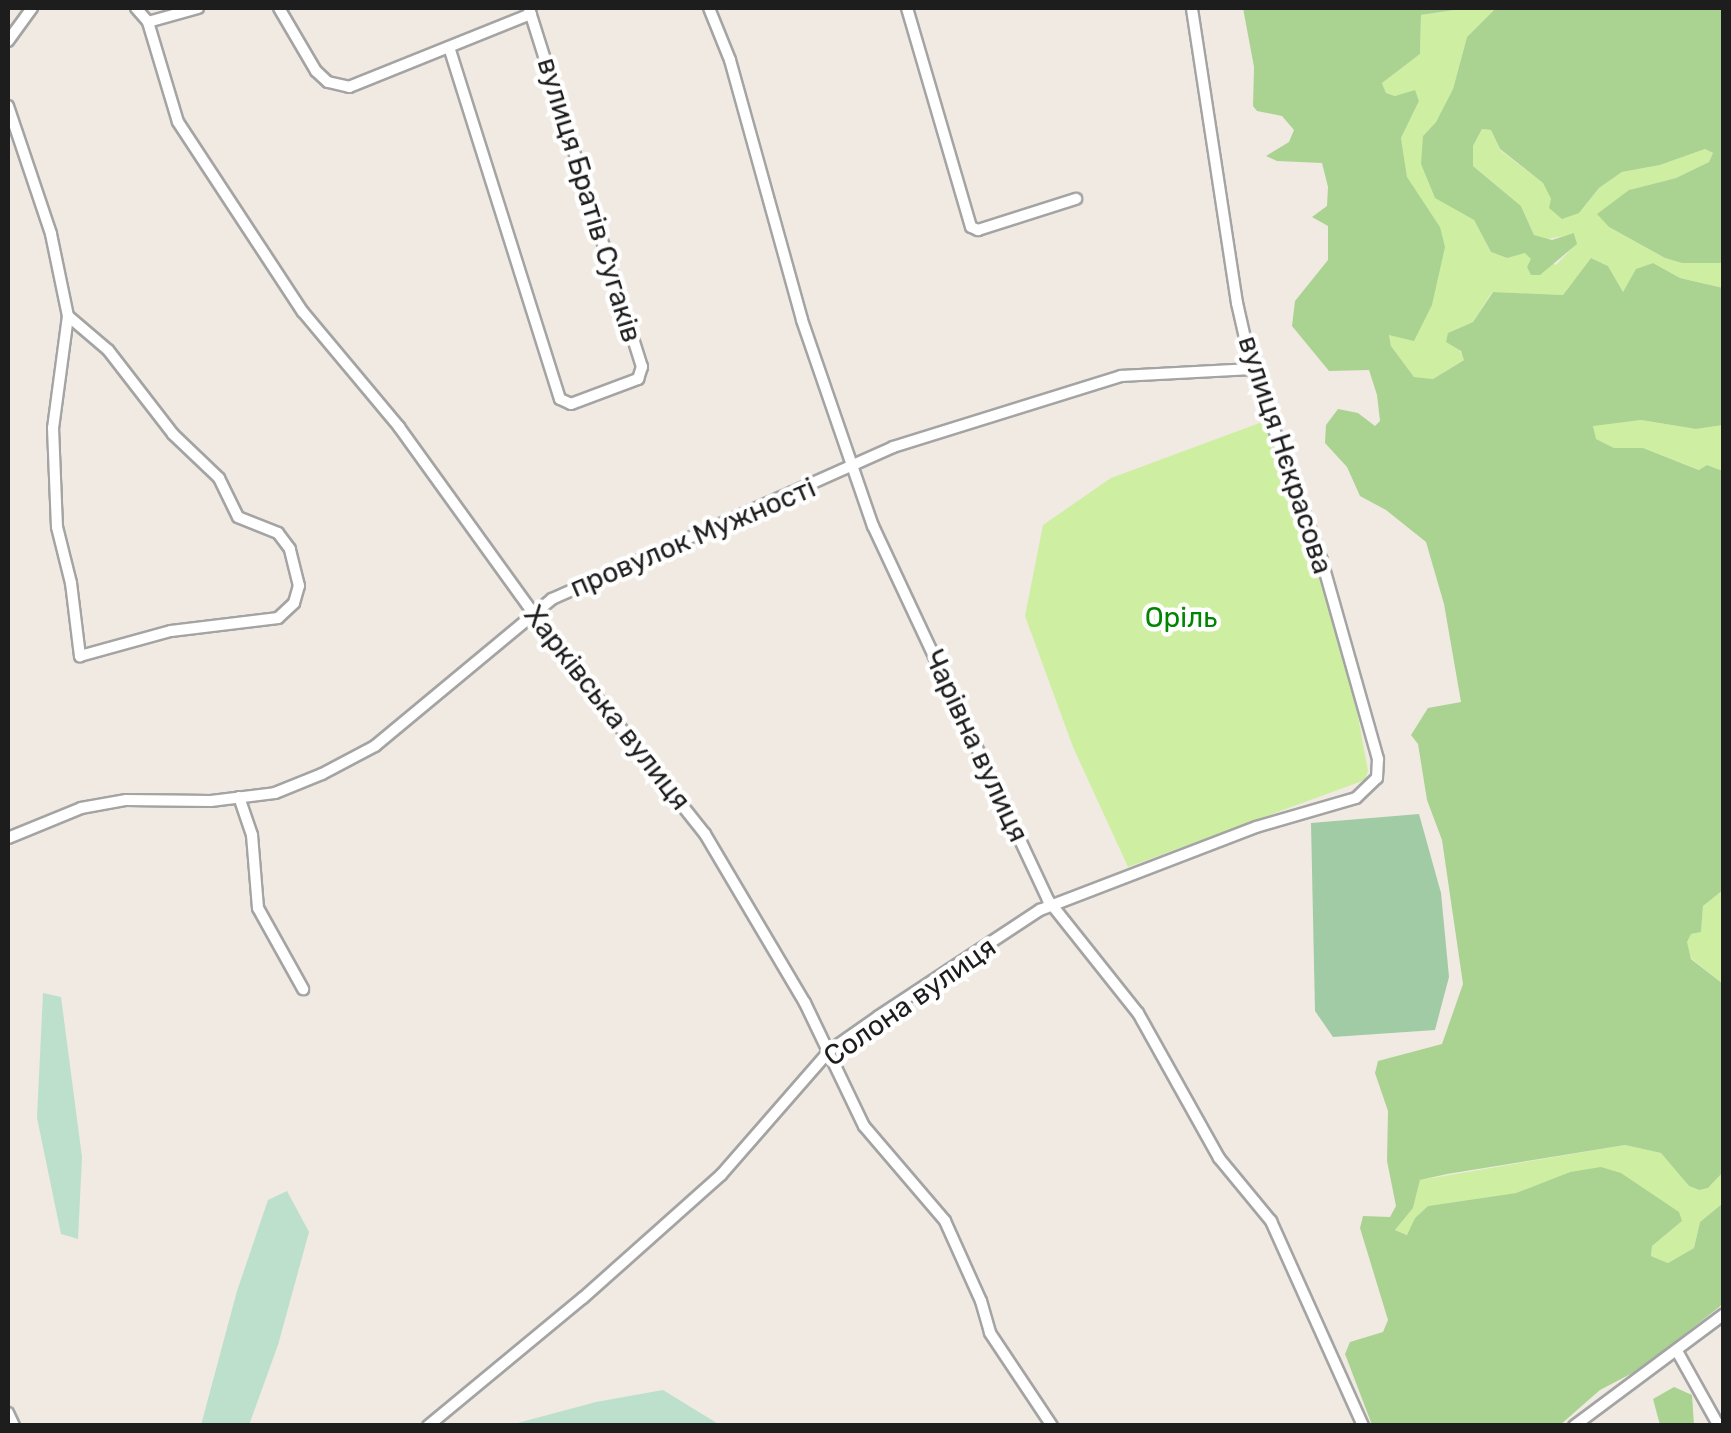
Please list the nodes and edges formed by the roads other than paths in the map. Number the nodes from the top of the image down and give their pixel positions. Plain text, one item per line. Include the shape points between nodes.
1 (32, 8) edge
2 (136, 8) edge
3 (198, 8) edge
4 (278, 8) edge
5 (710, 8) edge
6 (907, 8) edge
7 (1192, 8) edge
8 (530, 11) edge
9 (148, 22) junction
10 (8, 41) edge
11 (449, 46) junction
12 (8, 106) edge
13 (1076, 199) dead end
14 (68, 316) junction
15 (1252, 369) junction
16 (851, 468) junction
17 (535, 616) junction
18 (1377, 778) joint
19 (239, 797) junction
20 (8, 838) edge
21 (1053, 905) junction
22 (303, 989) dead end
23 (829, 1051) junction
24 (1724, 1314) edge
25 (1676, 1352) junction
26 (8, 1413) edge
27 (14, 1426) edge
28 (428, 1426) edge
29 (1052, 1426) edge
30 (1363, 1426) edge
31 (1574, 1426) edge
32 (1719, 1426) edge

1 - 10 street
2 - 9 street, Харківська вулиця
3 - 9 street
4 - 11 street, вулиця Братів Сугаків via 316,71 338,86 363,84
5 - 16 street, Чарівна вулиця
6 - 13 street via 971,226 978,230
7 - 15 street, вулиця Нєкрасова
8 - 11 street, вулиця Братів Сугаків
8 - 11 street, вулиця Братів Сугаків via 642,368 638,380 576,403 560,399
9 - 17 street, Харківська вулиця via 178,122 229,203 314,328 399,427
12 - 14 street via 50,234
14 - 14 street via 53,428 57,527 80,656 171,630 278,618 294,603 299,586 290,549 278,533 238,518 219,478 173,434 108,350
15 - 16 street, провулок Мужності via 1121,376 927,436
15 - 18 street, вулиця Нєкрасова via 1322,561 1378,759
16 - 17 street, провулок Мужності via 552,599
16 - 21 street, Чарівна вулиця
17 - 19 street, провулок Мужності via 376,746 275,793
17 - 23 street, Харківська вулиця via 704,834
18 - 21 street, Солона вулиця via 1356,798 1256,826
19 - 20 street, провулок Мужності via 96,805
19 - 22 street via 252,834 258,908
21 - 23 street, Солона вулиця
21 - 30 street, Чарівна вулиця via 1138,1013 1219,1158 1271,1221
23 - 28 street, Солона вулиця via 721,1175
23 - 29 street, Харківська вулиця via 864,1126 945,1222 990,1332
24 - 25 street
25 - 31 street
25 - 32 street
26 - 27 street

